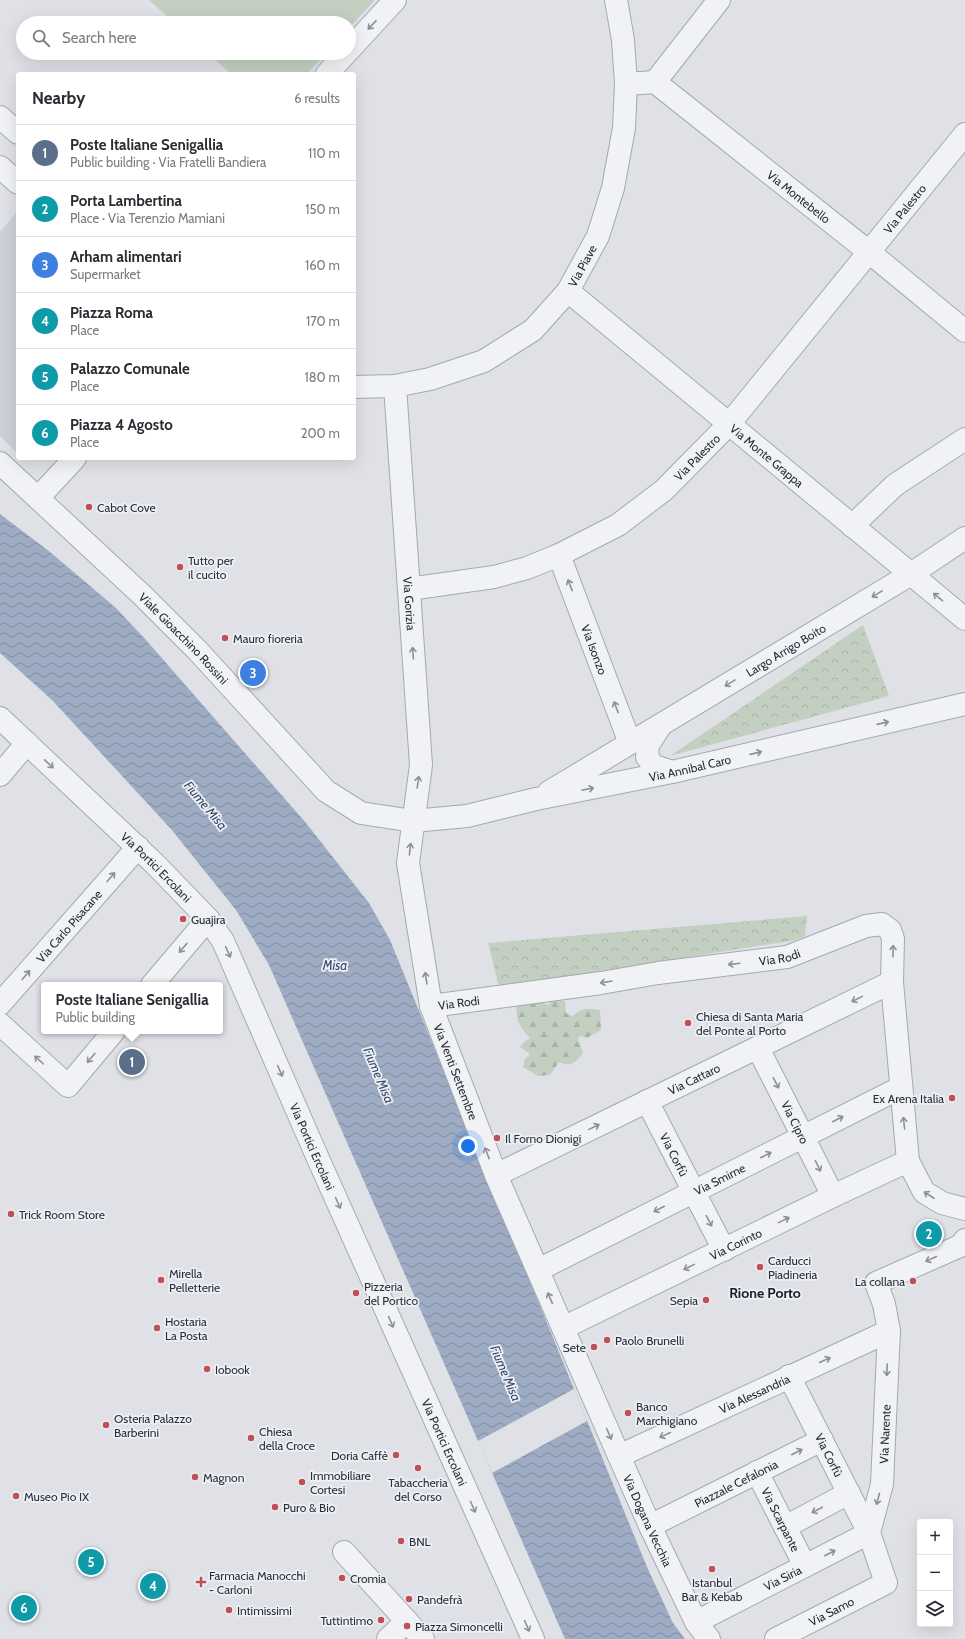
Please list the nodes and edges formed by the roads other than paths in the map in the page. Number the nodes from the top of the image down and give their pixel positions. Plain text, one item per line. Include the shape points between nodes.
1 (395, 0) edge
2 (616, 0) edge
3 (719, 0) edge
4 (356, 42) edge
5 (340, 60) edge
6 (329, 72) edge
7 (655, 82) junction
8 (626, 84) junction
9 (0, 117) edge
10 (16, 132) edge
11 (965, 134) edge
12 (0, 167) edge
13 (16, 182) edge
14 (869, 252) junction
15 (568, 291) junction
16 (965, 331) edge
17 (395, 386) junction
18 (356, 387) edge
19 (729, 424) junction
20 (965, 439) edge
21 (74, 460) edge
22 (0, 463) edge
23 (38, 498) junction
24 (852, 526) junction
25 (965, 538) edge
26 (559, 555) junction
27 (911, 574) junction
28 (409, 589) junction
29 (965, 619) edge
30 (965, 704) edge
31 (0, 718) edge
32 (661, 725) junction
33 (630, 743) junction
34 (27, 744) junction
35 (672, 772) junction
36 (0, 775) edge
37 (536, 799) junction
38 (413, 821) junction
39 (138, 847) junction
40 (208, 918) junction
41 (155, 982) edge
42 (892, 982) junction
43 (0, 1004) edge
44 (431, 1006) junction
45 (0, 1024) edge
46 (111, 1034) edge
47 (758, 1048) junction
48 (900, 1088) junction
49 (647, 1101) junction
50 (803, 1136) junction
51 (908, 1162) junction
52 (496, 1175) junction
53 (694, 1192) junction
54 (833, 1196) junction
55 (965, 1209) edge
56 (965, 1240) edge
57 (724, 1250) junction
58 (538, 1270) junction
59 (563, 1328) junction
60 (889, 1331) junction
61 (789, 1376) junction
62 (594, 1398) joint
63 (822, 1440) junction
64 (619, 1456) junction
65 (757, 1472) junction
66 (849, 1493) junction
67 (650, 1526) junction
68 (785, 1527) junction
69 (870, 1533) junction
70 (344, 1552) dead end
71 (804, 1566) junction
72 (407, 1621) junction
73 (696, 1622) junction
74 (388, 1639) edge
75 (423, 1639) edge
76 (533, 1639) edge
77 (709, 1639) edge
78 (776, 1639) edge

1 -> 4 street
2 - 8 street, Via Piave via 623,40
3 - 7 street
5 - 6 street
7 - 8 street
7 - 14 street, Via Montebello
8 - 15 street, Via Piave via 624,128 613,188 598,236
9 - 10 street
11 - 14 street, Via Palestro
12 - 13 street
14 - 16 street, Via Montebello
14 - 19 street, Via Palestro
15 - 17 street, Via Piave via 533,330 484,361 430,379
15 - 19 street, Via Monte Grappa
17 - 18 street, Via Piave
17 - 28 street, Via Gorizia
19 - 24 street, Via Monte Grappa
19 - 26 street, Via Palestro via 664,490 618,525
20 - 24 street via 895,485
21 - 23 street
22 - 23 street, Viale Gioacchino Rossini
23 - 38 street, Viale Gioacchino Rossini via 172,624 326,791 361,813
24 - 27 street, Via Monte Grappa
25 - 27 street, Largo Arrigo Boito
26 - 28 street, Via Palestro via 527,568 494,577
33 -> 26 street, Via Isonzo
29 -> 27 street, Via Monte Grappa
27 -> 32 street, Largo Arrigo Boito
38 -> 28 street, Via Gorizia via 421,765
35 -> 30 street, Via Annibal Caro
31 - 34 street, Via Portici Ercolani
32 - 33 street, Largo Arrigo Boito
32 - 35 street, Largo Arrigo Boito via 648,745 647,757 654,766
33 - 37 street, Largo Arrigo Boito
34 - 36 street
34 -> 39 street, Via Portici Ercolani
37 -> 35 street, Via Annibal Caro
37 - 38 street, Via Annibal Caro via 468,816
44 -> 38 street, Via Venti Settembre via 408,863
39 - 40 street, Via Portici Ercolani
43 -> 39 street, Via Carlo Pisacane
40 -> 41 street
40 -> 76 street, Via Portici Ercolani via 223,941
42 -> 44 street, Via Rodi via 893,939 890,930 882,924 866,926 787,957
42 -> 47 street, Via Cattaro
42 - 48 street, Via Rodi
52 -> 44 street, Via Venti Settembre
46 -> 45 street via 68,1086
47 - 49 street, Via Cattaro
47 -> 50 street, Via Cipro
50 -> 48 street, Via Smirne
51 -> 48 street, Via Rodi
52 -> 49 street, Via Cattaro
49 - 53 street, Via Corfù
53 -> 50 street, Via Smirne
50 -> 54 street, Via Cipro
51 - 54 street, Via Corinto
55 -> 51 street via 942,1203 924,1192
52 - 58 street, Via Venti Settembre
53 -> 57 street, Via Corfù
53 -> 58 street, Via Smirne
57 -> 54 street, Via Corinto
56 -> 60 street, Via Narente via 960,1246 876,1283 884,1304
57 -> 59 street, Via Corinto
59 -> 58 street, Via Venti Settembre
59 - 62 street, Via Venti Settembre
61 -> 60 street, Via Alessandria
60 -> 69 street, Via Narente via 882,1484
61 - 63 street, Via Corfù
61 -> 64 street, Via Alessandria
62 -> 64 street, Via Dogana Vecchia
65 -> 63 street, Piazzale Cefalonia
63 - 66 street, Via Corfù
64 - 67 street, Via Dogana Vecchia
65 - 67 street, Piazzale Cefalonia
65 - 68 street, Via Scarpante
66 -> 68 street
66 - 69 street, Via Corfù
67 - 73 street, Via Dogana Vecchia
68 - 71 street, Via Scarpante
71 -> 69 street, Via Siria
69 - 78 street, Via Samo via 886,1583
70 - 72 street
71 - 73 street, Via Siria
72 - 74 street
72 - 75 street
73 - 77 street, Via Dogana Vecchia

